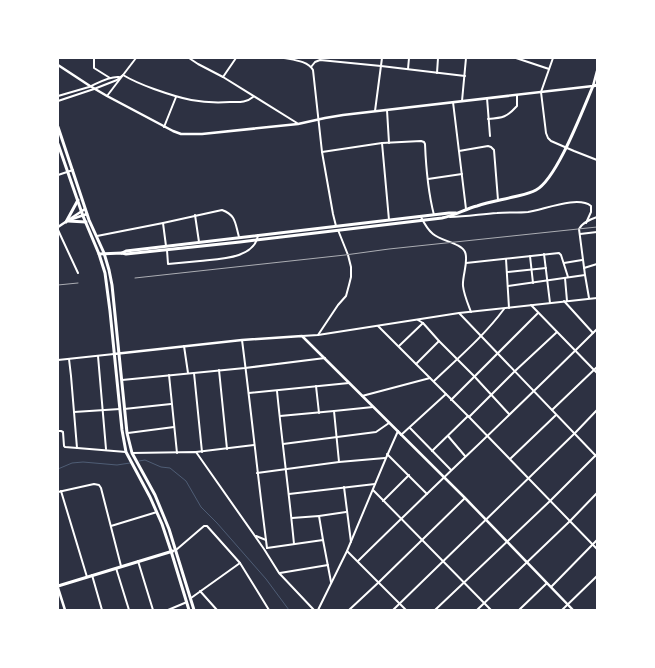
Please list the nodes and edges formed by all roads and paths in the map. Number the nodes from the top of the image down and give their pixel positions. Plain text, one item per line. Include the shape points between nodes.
1 (94, 58) edge
2 (136, 58) edge
3 (189, 58) edge
4 (236, 58) edge
5 (284, 58) edge
6 (382, 58) edge
7 (409, 58) edge
8 (438, 58) edge
9 (466, 58) edge
10 (516, 58) edge
11 (553, 58) edge
12 (297, 59) edge
13 (58, 65) edge
14 (381, 66) junction
15 (311, 67) junction
16 (408, 69) junction
17 (549, 69) junction
18 (597, 71) edge
19 (437, 73) junction
20 (123, 75) junction
21 (465, 76) junction
22 (119, 77) junction
23 (223, 77) junction
24 (110, 78) junction
25 (597, 85) edge
26 (90, 86) junction
27 (593, 86) junction
28 (94, 88) junction
29 (541, 92) junction
30 (517, 95) junction
31 (58, 96) edge
32 (107, 96) junction
33 (176, 97) junction
34 (253, 97) junction
35 (487, 98) junction
36 (58, 101) edge
37 (462, 101) junction
38 (453, 102) junction
39 (388, 110) junction
40 (375, 111) junction
41 (319, 119) junction
42 (488, 119) junction
43 (298, 124) junction
44 (58, 127) edge
45 (164, 127) junction
46 (490, 136) dead end
47 (382, 143) junction
48 (389, 143) junction
49 (58, 144) edge
50 (566, 148) junction
51 (459, 151) junction
52 (322, 152) junction
53 (597, 160) edge
54 (73, 170) junction
55 (68, 172) junction
56 (462, 174) junction
57 (58, 175) edge
58 (428, 179) junction
59 (78, 200) junction
60 (498, 200) junction
61 (85, 209) junction
62 (466, 209) junction
63 (81, 211) junction
64 (456, 213) junction
65 (87, 214) junction
66 (194, 215) junction
67 (83, 216) junction
68 (421, 217) junction
69 (434, 217) junction
70 (450, 217) junction
71 (597, 217) edge
72 (389, 220) junction
73 (423, 220) junction
74 (68, 221) junction
75 (86, 222) junction
76 (586, 222) junction
77 (163, 223) junction
78 (336, 226) junction
79 (58, 228) edge
80 (338, 230) junction
81 (597, 232) edge
82 (580, 234) junction
83 (258, 235) junction
84 (96, 236) junction
85 (239, 237) junction
86 (257, 240) junction
87 (199, 242) junction
88 (166, 248) junction
89 (104, 253) junction
90 (99, 254) junction
91 (544, 254) junction
92 (530, 256) junction
93 (506, 259) junction
94 (583, 260) junction
95 (466, 263) junction
96 (564, 263) junction
97 (597, 264) edge
98 (546, 268) junction
99 (584, 268) junction
100 (531, 270) junction
101 (507, 272) junction
102 (78, 273) dead end
103 (585, 275) junction
104 (566, 278) junction
105 (547, 280) junction
106 (533, 283) junction
107 (508, 286) junction
108 (112, 291) junction
109 (107, 292) junction
110 (589, 298) junction
111 (597, 298) edge
112 (565, 301) junction
113 (550, 303) junction
114 (531, 306) junction
115 (504, 308) junction
116 (510, 308) junction
117 (471, 312) junction
118 (459, 313) junction
119 (538, 313) junction
120 (418, 320) junction
121 (423, 323) junction
122 (378, 326) junction
123 (597, 329) edge
124 (557, 332) junction
125 (593, 333) junction
126 (318, 335) junction
127 (481, 335) junction
128 (302, 336) junction
129 (242, 340) junction
130 (439, 341) junction
131 (184, 346) junction
132 (399, 346) junction
133 (575, 350) junction
134 (119, 353) junction
135 (498, 353) junction
136 (114, 354) junction
137 (98, 356) junction
138 (325, 358) junction
139 (69, 359) junction
140 (457, 359) junction
141 (58, 360) edge
142 (416, 364) junction
143 (597, 367) edge
144 (245, 368) junction
145 (219, 370) junction
146 (594, 370) junction
147 (515, 371) junction
148 (188, 373) junction
149 (194, 373) junction
150 (597, 373) edge
151 (168, 375) junction
152 (474, 376) junction
153 (430, 378) junction
154 (122, 380) junction
155 (434, 382) junction
156 (349, 383) junction
157 (316, 386) junction
158 (277, 391) junction
159 (534, 391) junction
160 (249, 393) junction
161 (446, 394) junction
162 (491, 394) junction
163 (362, 396) junction
164 (451, 400) junction
165 (171, 404) junction
166 (373, 407) junction
167 (120, 409) junction
168 (125, 409) junction
169 (102, 410) junction
170 (552, 410) junction
171 (597, 410) edge
172 (74, 412) junction
173 (334, 412) junction
174 (319, 413) junction
175 (509, 414) junction
176 (556, 415) junction
177 (280, 416) junction
178 (468, 416) junction
179 (389, 423) junction
180 (174, 427) junction
181 (410, 428) junction
182 (58, 431) edge
183 (398, 432) junction
184 (127, 433) junction
185 (575, 433) junction
186 (402, 435) junction
187 (448, 436) junction
188 (487, 436) junction
189 (337, 437) junction
190 (283, 444) junction
191 (254, 445) junction
192 (77, 448) junction
193 (227, 448) junction
194 (106, 450) junction
195 (432, 451) junction
196 (126, 452) junction
197 (132, 452) junction
198 (196, 452) junction
199 (202, 452) junction
200 (177, 453) junction
201 (387, 454) junction
202 (596, 455) edge
203 (466, 456) junction
204 (386, 458) junction
205 (510, 459) junction
206 (339, 462) junction
207 (286, 469) junction
208 (451, 470) junction
209 (257, 473) junction
210 (409, 475) junction
211 (444, 477) junction
212 (528, 479) junction
213 (375, 484) junction
214 (344, 488) junction
215 (372, 490) junction
216 (60, 491) edge
217 (597, 493) edge
218 (289, 494) junction
219 (427, 494) junction
220 (465, 498) junction
221 (384, 501) junction
222 (550, 501) junction
223 (157, 512) junction
224 (346, 512) junction
225 (319, 516) junction
226 (292, 518) junction
227 (401, 518) junction
228 (485, 519) junction
229 (570, 521) junction
230 (111, 526) junction
231 (254, 536) junction
232 (266, 540) junction
233 (323, 540) junction
234 (422, 540) junction
235 (597, 540) edge
236 (507, 541) junction
237 (351, 543) junction
238 (294, 544) junction
239 (592, 544) junction
240 (265, 549) junction
241 (597, 549) edge
242 (176, 550) junction
243 (171, 551) junction
244 (347, 551) junction
245 (138, 561) junction
246 (358, 561) junction
247 (443, 561) junction
248 (527, 562) junction
249 (240, 563) junction
250 (328, 565) junction
251 (121, 566) junction
252 (116, 568) junction
253 (279, 573) junction
254 (92, 575) junction
255 (597, 576) edge
256 (87, 577) junction
257 (379, 582) junction
258 (463, 582) junction
259 (331, 583) junction
260 (547, 583) junction
261 (58, 587) edge
262 (551, 587) junction
263 (200, 591) junction
264 (191, 598) junction
265 (187, 602) junction
266 (400, 603) junction
267 (484, 603) junction
268 (568, 604) junction
269 (65, 610) edge
270 (102, 610) edge
271 (129, 610) edge
272 (153, 610) edge
273 (168, 610) edge
274 (189, 610) edge
275 (194, 610) edge
276 (217, 610) edge
277 (269, 610) edge
278 (314, 610) edge
279 (318, 610) edge
280 (349, 610) edge
281 (393, 610) edge
282 (406, 610) edge
283 (435, 610) edge
284 (477, 610) edge
285 (491, 610) edge
286 (520, 610) edge
287 (562, 610) edge
288 (573, 610) edge

1 - 24 street via 94,68
2 - 20 street
3 - 23 street
4 - 23 street
5 - 12 street
6 - 14 street
7 - 16 street
8 - 19 street
9 - 21 street
10 - 17 street
11 - 17 street
12 - 15 street
13 - 26 street
14 - 15 street via 320,60
14 - 16 street
14 - 40 street
15 - 41 street
16 - 19 street
17 - 29 street
18 - 27 street
19 - 21 street
20 - 22 street
20 - 32 street
20 - 33 street
21 - 37 street
22 - 24 street
22 - 28 street
23 - 34 street
24 - 26 street
25 - 27 main road
26 - 28 street
26 - 31 street
27 - 29 street
27 - 50 main road
28 - 32 street
28 - 36 street
29 - 30 street
29 - 50 street via 548,138
30 - 35 street
30 - 42 street via 517,106 509,114 503,118
32 - 45 street
33 - 34 street via 215,103 248,101
33 - 45 street
34 - 43 street
35 - 37 street
35 - 42 street
37 - 38 street
38 - 39 street
38 - 51 street
39 - 40 street
39 - 48 street
40 - 41 street
41 - 43 street
41 - 52 street
42 - 46 street
43 - 45 street via 202,134 181,134
44 - 54 main road
47 - 48 street
47 - 52 street
47 - 72 street
48 - 58 street via 424,142
49 - 55 main road
50 - 53 street
50 - 60 main road via 550,176 537,190
51 - 56 street
51 - 60 street via 488,146 494,150
52 - 78 street
54 - 55 street
54 - 61 main road
55 - 57 street
55 - 59 main road
56 - 58 street
56 - 62 street
58 - 69 street
59 - 63 main road
59 - 74 main road
60 - 62 main road
61 - 63 street
61 - 65 main road
62 - 64 main road
63 - 67 main road
63 - 74 street
64 - 69 main road
64 - 70 main road
65 - 67 street
65 - 84 main road
66 - 77 street
66 - 85 street via 222,210 230,213
66 - 87 street
67 - 74 street
67 - 75 main road
68 - 69 main road
68 - 72 main road
68 - 73 street
69 - 70 main road
69 - 73 main road
70 - 76 street via 531,212 578,202 591,206
71 - 76 street
72 - 78 main road
73 - 80 main road
73 - 95 street via 433,234 461,248 465,253
74 - 75 main road
74 - 79 street
75 - 90 main road
76 - 82 street via 579,228
77 - 84 street
77 - 88 street
78 - 80 street
78 - 83 main road
79 - 102 street
80 - 86 main road
80 - 126 street via 348,255 349,285 346,296
81 - 82 street
82 - 94 street
83 - 85 main road
83 - 86 street
84 - 89 main road
85 - 87 main road
86 - 88 main road
86 - 88 street via 250,249 237,256 172,264 168,264
87 - 88 main road
88 - 89 main road via 126,254
89 - 90 main road
89 - 108 main road
90 - 109 main road
91 - 92 street
91 - 96 street via 559,252
91 - 98 street
92 - 93 street
92 - 100 street
93 - 95 street
93 - 101 street
94 - 96 street
94 - 99 street
95 - 117 street via 463,286
96 - 104 street
97 - 99 street
98 - 100 street
98 - 105 street
99 - 103 street
100 - 101 street
100 - 106 street
101 - 107 street
103 - 104 street
103 - 110 street
104 - 105 street
104 - 112 street
105 - 106 street
105 - 113 street
106 - 107 street
107 - 116 street
108 - 109 main road
108 - 134 main road
109 - 136 main road
110 - 111 street
110 - 112 street
112 - 113 street
112 - 125 street
113 - 114 street
114 - 116 street
114 - 119 street
115 - 116 street
115 - 117 street
115 - 127 street
117 - 118 street
118 - 120 street
118 - 127 street
119 - 124 street
119 - 135 street
120 - 121 street
120 - 122 street
121 - 130 street
121 - 132 street
122 - 126 street
122 - 132 street
123 - 125 street
124 - 133 street
124 - 147 street
125 - 133 street
126 - 128 street
127 - 135 street
127 - 140 street
128 - 129 street
128 - 138 street
129 - 131 street
129 - 144 street
130 - 140 street
130 - 142 street
131 - 134 street
131 - 148 street
132 - 142 street
133 - 146 street
133 - 159 street
134 - 136 street
134 - 154 main road
135 - 147 street
135 - 152 street
136 - 137 street
136 - 167 main road
137 - 139 street
137 - 169 street
138 - 144 street
138 - 156 street
139 - 141 street
139 - 172 street
140 - 152 street
140 - 155 street
142 - 153 street
143 - 146 street
144 - 145 street
144 - 160 street
145 - 149 street
145 - 193 street
146 - 150 street
146 - 170 street
147 - 159 street
147 - 162 street
148 - 149 street
148 - 151 street
149 - 199 street
151 - 154 street
151 - 165 street
152 - 162 street
152 - 164 street
153 - 155 street
153 - 163 street
154 - 168 main road
155 - 161 street
156 - 157 street
156 - 163 street
157 - 158 street
157 - 174 street
158 - 160 street
158 - 177 street
159 - 170 street
159 - 175 street
160 - 191 street
161 - 164 street
161 - 181 street
162 - 175 street
162 - 178 street
163 - 166 street
164 - 178 street
165 - 168 street
165 - 180 street
166 - 173 street
166 - 179 street
167 - 168 street
167 - 169 street
167 - 196 main road
168 - 184 main road
169 - 172 street
169 - 194 street
170 - 176 street
171 - 185 street
172 - 192 street
173 - 174 street
173 - 189 street
174 - 177 street
175 - 188 street
176 - 185 street
176 - 205 street
177 - 190 street
178 - 187 street
178 - 188 street
179 - 183 street
179 - 189 street via 376,432
180 - 184 street
180 - 200 street
181 - 186 street
181 - 195 street
182 - 192 street via 63,432 65,447
183 - 186 street
183 - 201 street
184 - 197 main road
185 - 202 street
185 - 212 street
186 - 211 street
187 - 195 street
187 - 203 street
188 - 203 street
188 - 205 street
189 - 190 street
189 - 206 street
190 - 207 street
191 - 193 street
191 - 209 street
192 - 194 street
193 - 199 street
194 - 196 street
195 - 208 street
196 - 223 main road
197 - 200 street
197 - 242 main road via 161,508
198 - 199 street
198 - 200 street
198 - 231 street
201 - 204 street
201 - 210 street
202 - 222 street
203 - 208 street
204 - 206 street
204 - 213 street
205 - 212 street
206 - 207 street
207 - 209 street
207 - 218 street
208 - 211 street
209 - 232 street
210 - 219 street
210 - 221 street
211 - 219 street
211 - 220 street
212 - 222 street
212 - 228 street
213 - 214 street
213 - 215 street
214 - 218 street
214 - 224 street
215 - 221 street
215 - 237 street
216 - 230 street via 99,485
216 - 256 street
217 - 229 street
218 - 226 street
219 - 227 street
220 - 228 street
220 - 234 street
221 - 227 street
222 - 229 street
222 - 236 street
223 - 230 street
223 - 243 main road
224 - 225 street
224 - 237 street
225 - 226 street
225 - 233 street
226 - 238 street
227 - 234 street
227 - 246 street
228 - 236 street
228 - 247 street
229 - 239 street
229 - 248 street
230 - 251 street
231 - 232 street
231 - 240 street
232 - 240 street
233 - 238 street
233 - 250 street
234 - 247 street
234 - 257 street
235 - 239 street
236 - 248 street
236 - 258 street
237 - 244 street
238 - 240 street
239 - 241 street
239 - 262 street
240 - 253 street
242 - 243 main road
242 - 249 street via 207,526
242 - 264 main road
243 - 245 main road
243 - 265 main road
244 - 246 street
244 - 259 street
245 - 251 main road
245 - 272 street
246 - 257 street
247 - 258 street
247 - 266 street
248 - 260 street
248 - 267 street
249 - 263 street
249 - 277 street
250 - 253 street
250 - 259 street
251 - 252 main road
252 - 254 main road
252 - 271 street
253 - 278 street
254 - 256 main road
254 - 270 street
255 - 268 street
256 - 261 main road
257 - 266 street
257 - 280 street
258 - 267 street
258 - 283 street
259 - 279 street
260 - 262 street
260 - 286 street
261 - 269 street
262 - 268 street
263 - 264 street
263 - 276 street
264 - 275 main road
265 - 273 street
265 - 274 main road
266 - 281 street
266 - 282 street
267 - 284 street
267 - 285 street
268 - 287 street
268 - 288 street

